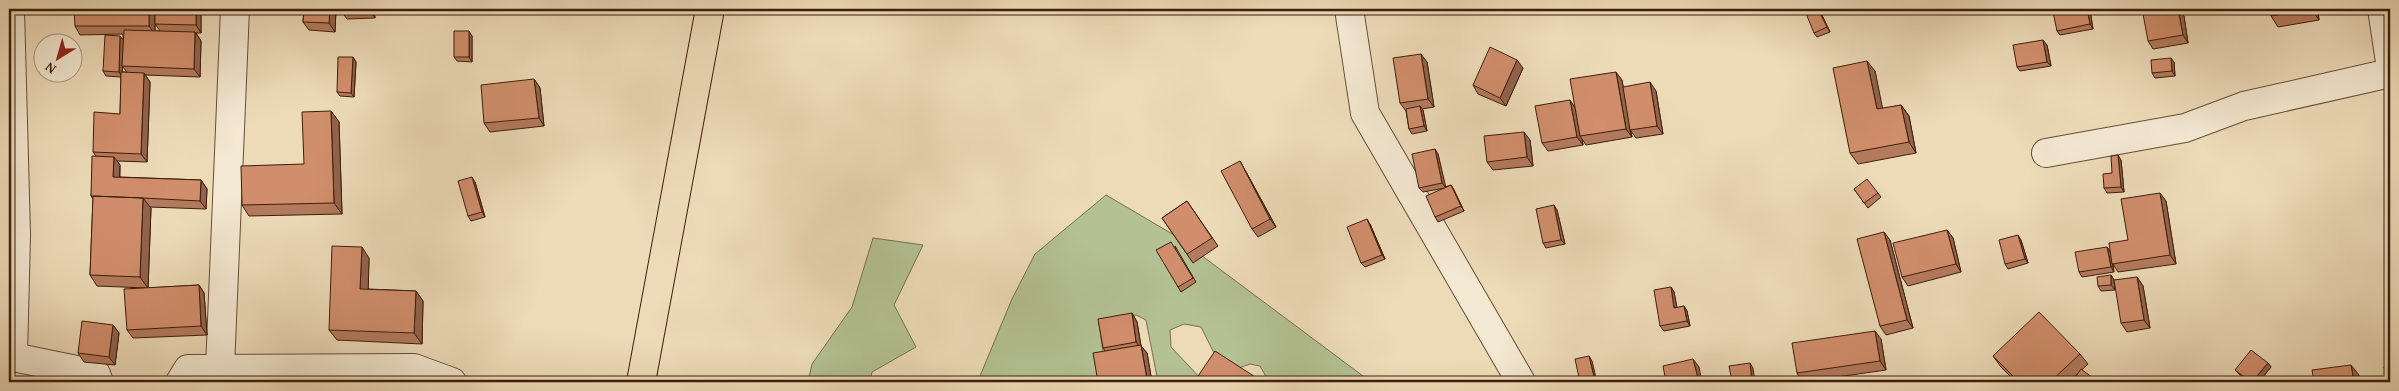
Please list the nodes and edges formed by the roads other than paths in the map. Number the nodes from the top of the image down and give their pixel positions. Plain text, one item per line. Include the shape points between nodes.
1 (10, 9) edge
2 (235, 9) edge
3 (710, 9) edge
4 (1349, 9) edge
5 (2382, 9) edge
6 (2390, 62) edge
7 (2390, 73) edge
8 (2046, 153) dead end
9 (220, 368) junction
10 (99, 382) edge
11 (180, 382) edge
12 (452, 382) edge
13 (641, 382) edge
14 (1521, 382) edge

1 - 10 street via 16,235 13,357 96,374
2 - 9 street
3 - 13 main road
4 - 14 street via 1366,114
5 - 6 street
7 - 8 street via 2244,106 2184,128
9 - 11 street via 188,369
9 - 12 street via 414,368

